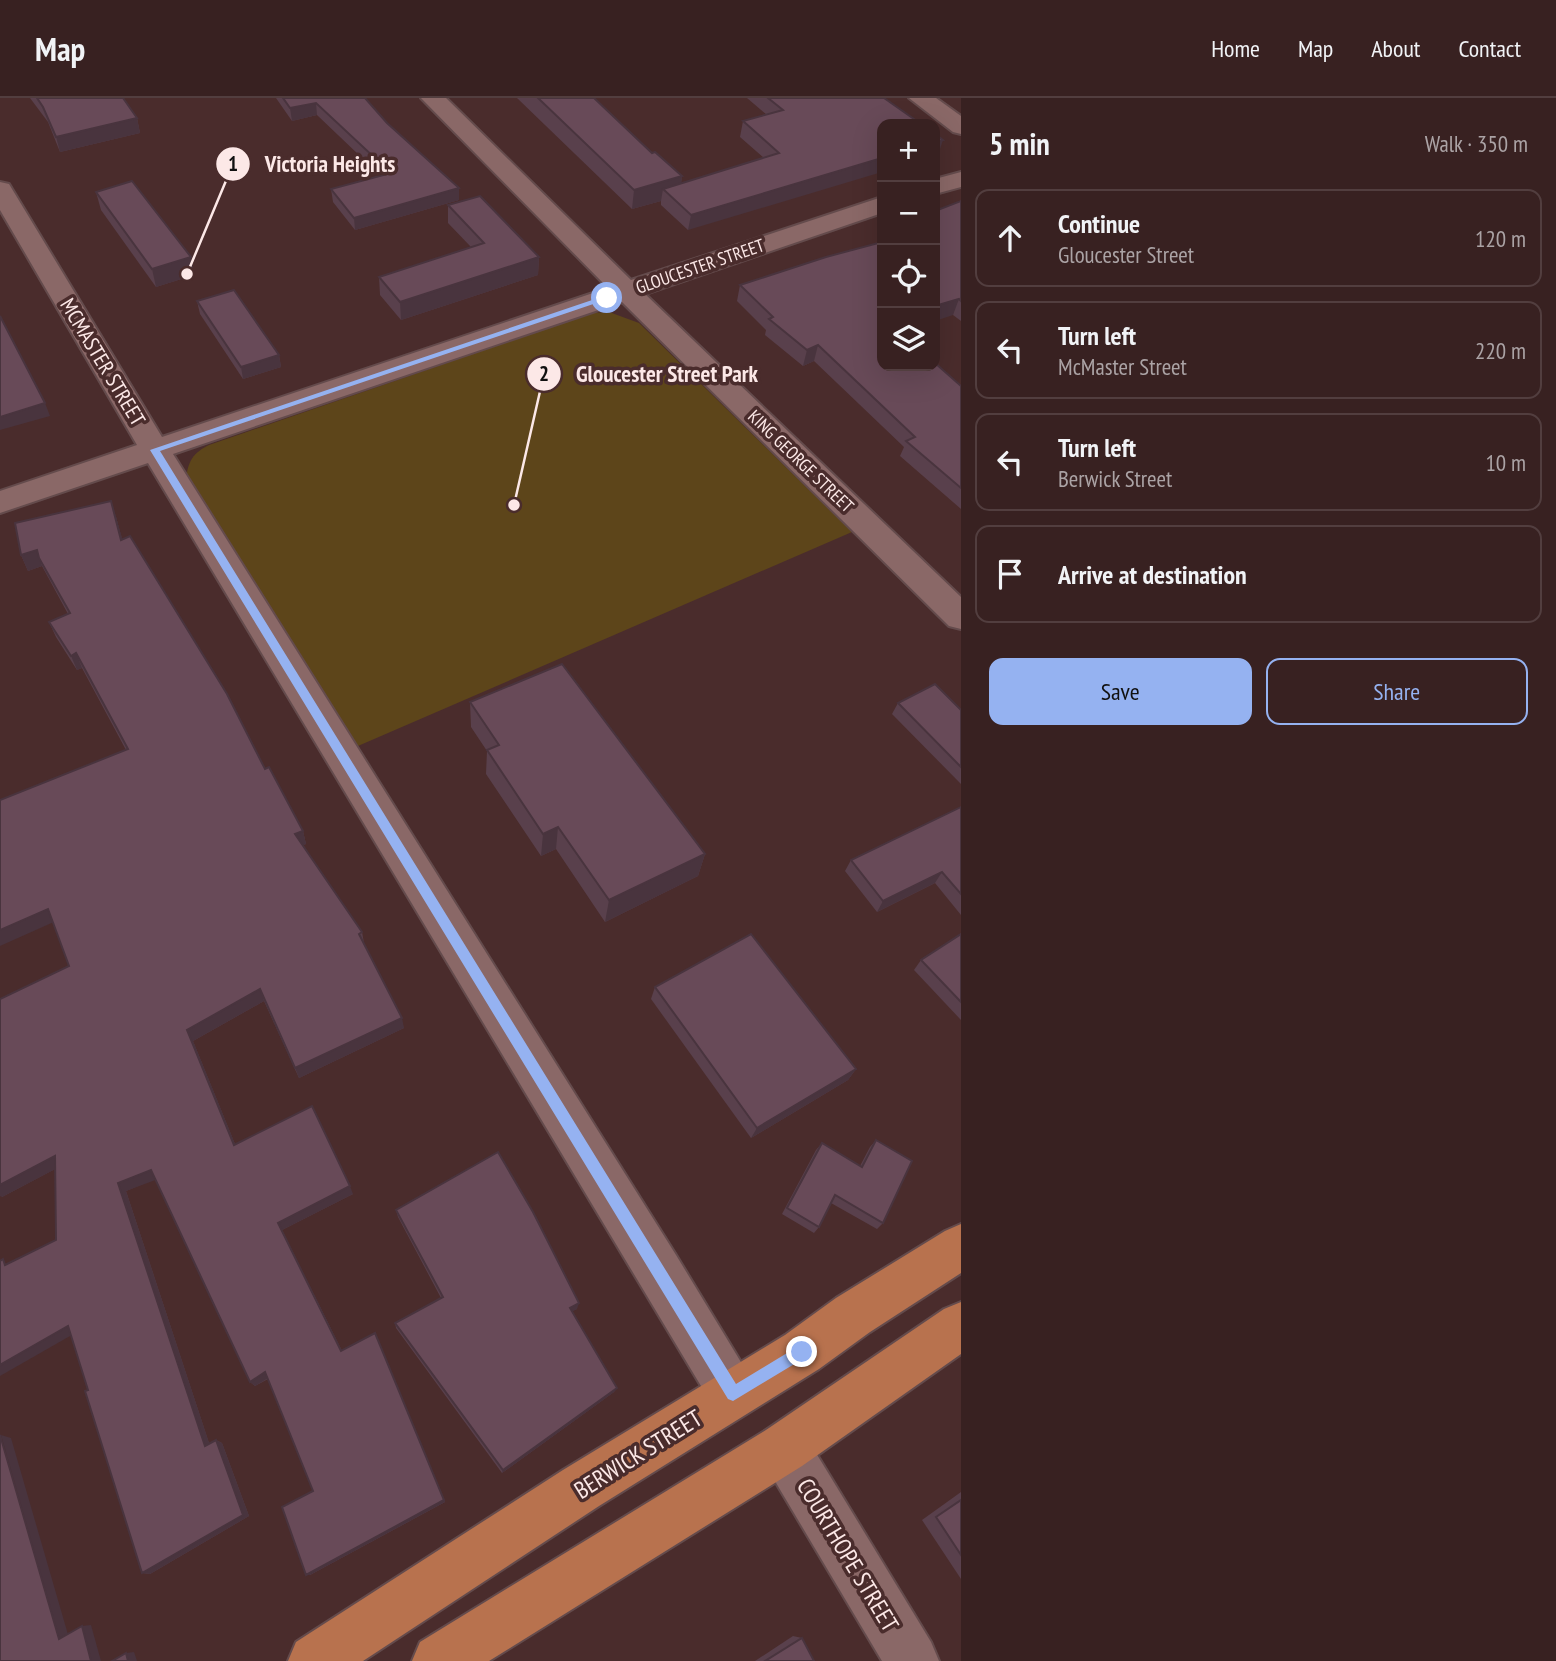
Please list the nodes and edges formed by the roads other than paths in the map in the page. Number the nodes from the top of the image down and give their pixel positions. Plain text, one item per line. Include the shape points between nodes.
1 (433, 98) edge
2 (921, 98) edge
3 (961, 127) edge
4 (961, 178) edge
5 (940, 185) edge
6 (0, 189) edge
7 (877, 207) edge
8 (626, 291) junction
9 (155, 450) junction
10 (0, 502) edge
11 (961, 617) edge
12 (961, 1247) edge
13 (961, 1326) edge
14 (733, 1394) junction
15 (784, 1448) junction
16 (315, 1661) edge
17 (439, 1661) edge
18 (912, 1661) edge

1 - 8 street, KING GEORGE STREET
2 - 3 street
4 - 5 street
6 - 9 street, MCMASTER STREET
7 - 8 street, GLOUCESTER STREET
8 - 9 street, GLOUCESTER STREET
8 - 11 street, KING GEORGE STREET
9 - 10 street, GLOUCESTER STREET
9 - 14 street, MCMASTER STREET
12 - 14 main road, BERWICK STREET
13 - 15 main road
14 - 16 main road, BERWICK STREET
15 - 17 main road
15 - 18 street, COURTHOPE STREET

